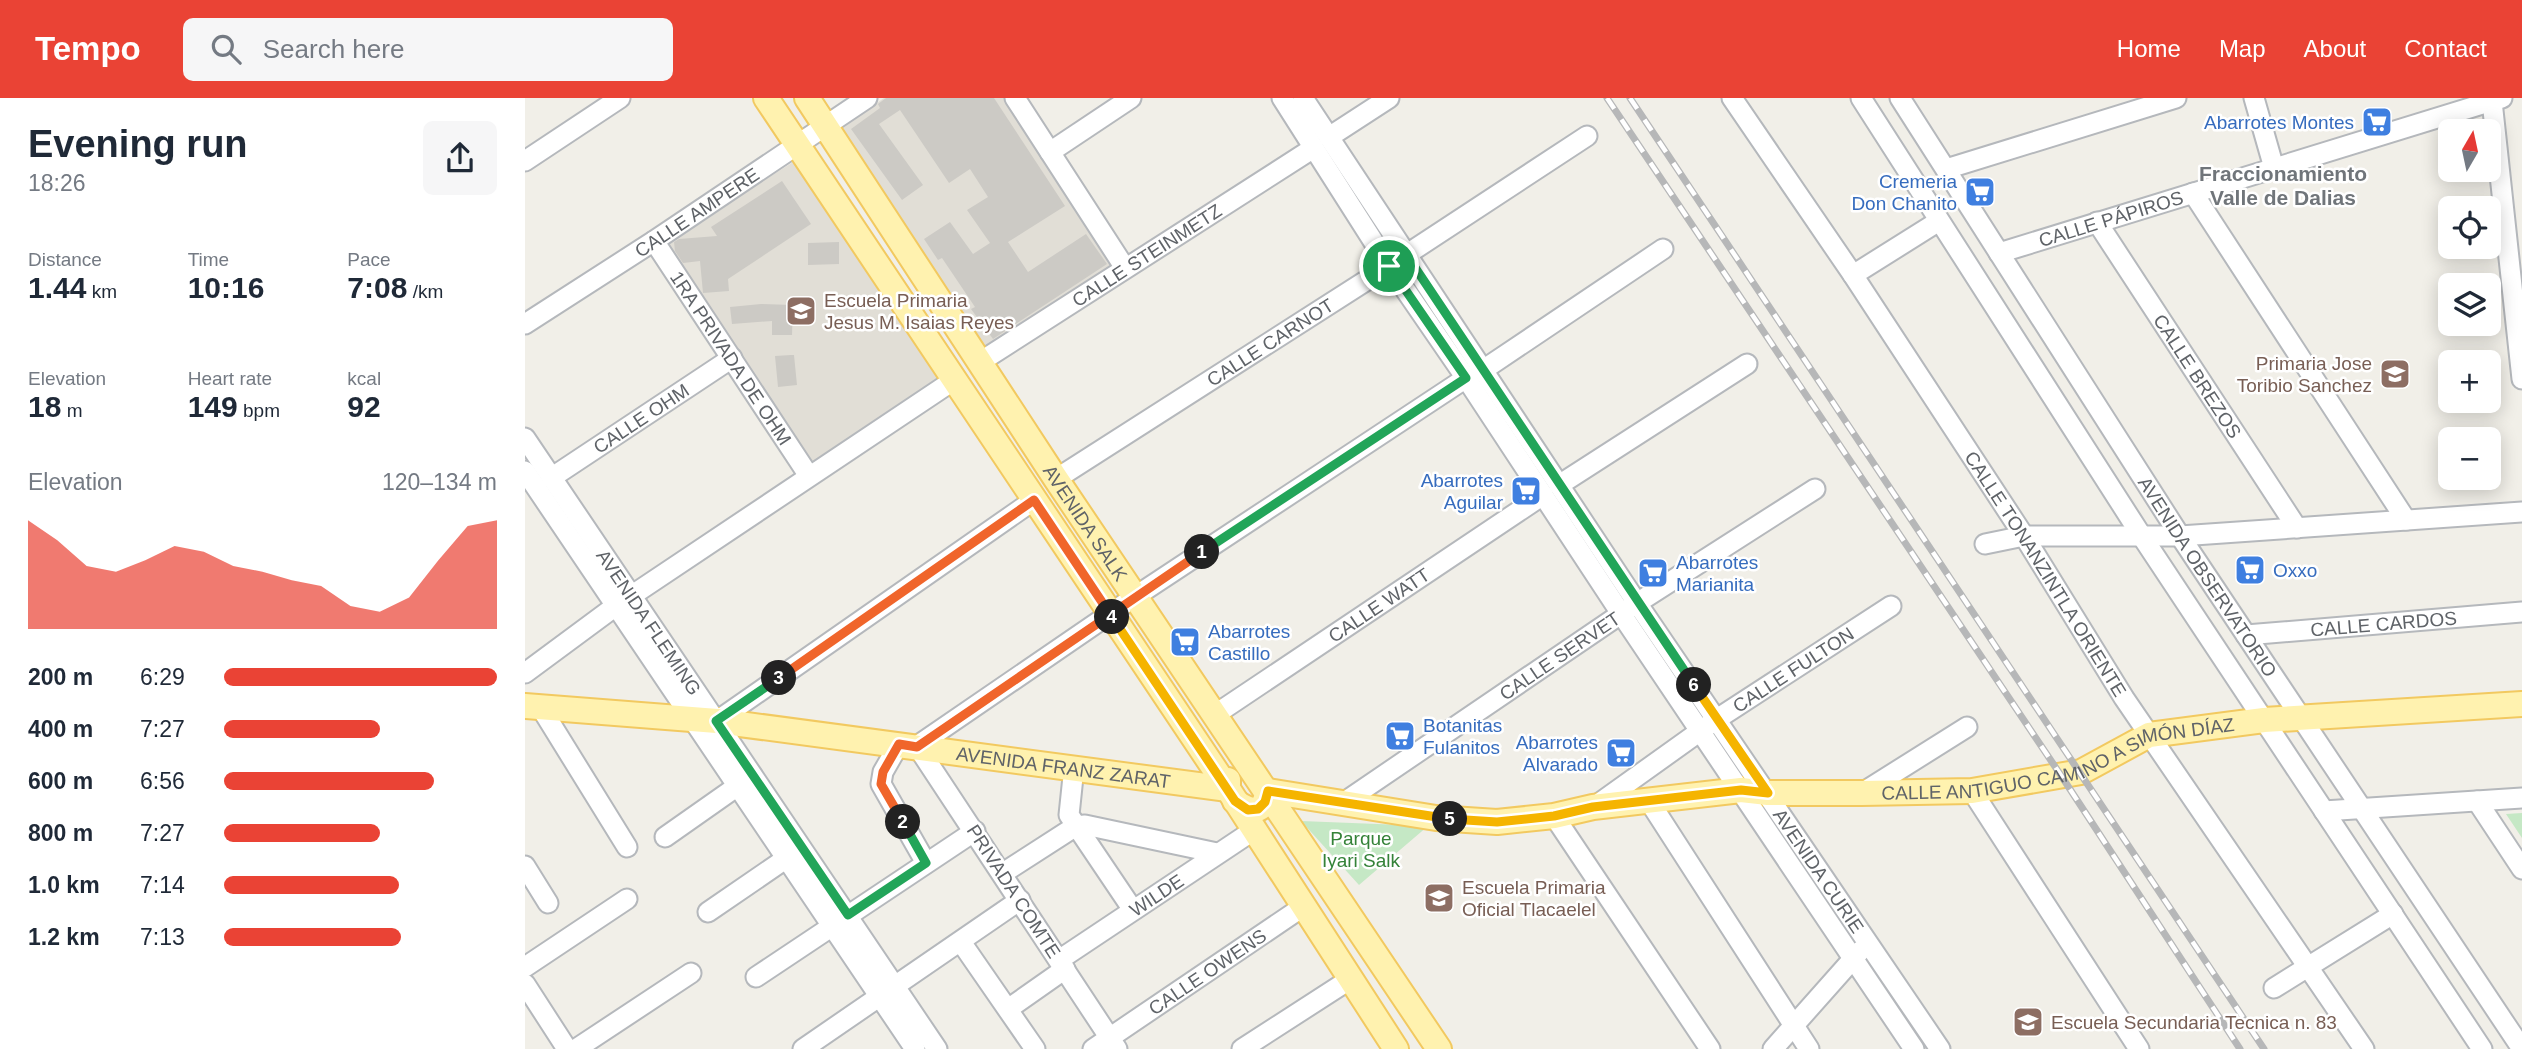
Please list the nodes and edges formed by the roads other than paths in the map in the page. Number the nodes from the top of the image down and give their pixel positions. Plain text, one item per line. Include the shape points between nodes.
1 (620, 98) edge
2 (766, 98) edge
3 (807, 98) edge
4 (867, 98) edge
5 (1015, 98) edge
6 (1131, 98) edge
7 (1282, 98) edge
8 (1303, 98) edge
9 (1389, 98) edge
10 (1732, 98) edge
11 (1861, 98) edge
12 (1900, 98) edge
13 (2176, 98) edge
14 (2254, 98) edge
15 (2497, 100) edge
16 (825, 126) junction
17 (1921, 130) junction
18 (1587, 136) dead end
19 (1329, 137) junction
20 (797, 145) junction
21 (1893, 148) junction
22 (1312, 149) junction
23 (1050, 152) junction
24 (525, 161) edge
25 (2274, 168) junction
26 (1945, 169) junction
27 (2193, 193) junction
28 (1940, 221) junction
29 (2097, 222) junction
30 (654, 241) junction
31 (1663, 249) dead end
32 (1999, 253) junction
33 (1406, 254) junction
34 (1389, 266) junction
35 (1125, 268) junction
36 (1853, 275) junction
37 (525, 324) edge
38 (732, 358) junction
39 (980, 362) junction
40 (1747, 364) dead end
41 (1475, 374) junction
42 (2522, 379) edge
43 (954, 380) junction
44 (525, 438) edge
45 (809, 476) junction
46 (1056, 479) junction
47 (534, 483) edge
48 (1815, 489) dead end
49 (1551, 490) junction
50 (1034, 500) junction
51 (2522, 512) edge
52 (2406, 520) junction
53 (2297, 528) junction
54 (2141, 535) junction
55 (2024, 536) junction
56 (2181, 536) junction
57 (1985, 544) dead end
58 (1136, 596) junction
59 (624, 601) junction
60 (1637, 603) junction
61 (1892, 606) dead end
62 (2522, 612) edge
63 (1109, 614) junction
64 (1622, 615) junction
65 (2246, 635) junction
66 (525, 673) edge
67 (2522, 704) edge
68 (533, 707) edge
69 (1216, 714) junction
70 (2302, 719) junction
71 (2264, 720) junction
72 (704, 721) junction
73 (1709, 724) junction
74 (1966, 727) dead end
75 (2149, 735) junction
76 (908, 745) junction
77 (1074, 767) junction
78 (1262, 783) junction
79 (739, 785) junction
80 (1741, 790) junction
81 (1972, 791) junction
82 (1768, 793) junction
83 (1861, 793) junction
84 (1232, 795) junction
85 (2522, 798) edge
86 (1650, 801) junction
87 (2477, 801) junction
88 (1343, 803) junction
89 (1593, 807) junction
90 (2363, 810) junction
91 (2324, 811) junction
92 (1554, 816) junction
93 (1076, 826) junction
94 (1254, 830) junction
95 (975, 831) junction
96 (665, 837) dead end
97 (627, 846) dead end
98 (795, 853) junction
99 (1217, 853) junction
100 (926, 863) junction
101 (525, 866) edge
102 (2522, 869) edge
103 (1003, 873) junction
104 (627, 899) dead end
105 (1020, 900) junction
106 (548, 903) dead end
107 (1304, 906) junction
108 (1133, 910) junction
109 (708, 912) dead end
110 (2393, 914) junction
111 (841, 920) junction
112 (961, 942) junction
113 (1869, 944) junction
114 (1853, 957) junction
115 (1062, 964) junction
116 (525, 967) edge
117 (2309, 967) junction
118 (691, 973) dead end
119 (756, 977) dead end
120 (1352, 978) junction
121 (525, 984) edge
122 (2274, 988) dead end
123 (888, 989) junction
124 (1008, 1009) junction
125 (1794, 1027) junction
126 (1114, 1043) edge
127 (567, 1049) edge
128 (576, 1049) edge
129 (803, 1049) edge
130 (915, 1049) edge
131 (937, 1049) edge
132 (1035, 1049) edge
133 (1093, 1049) edge
134 (1242, 1049) edge
135 (1396, 1049) edge
136 (1439, 1049) edge
137 (1710, 1049) edge
138 (1773, 1049) edge
139 (1808, 1049) edge
140 (1913, 1049) edge
141 (1940, 1049) edge
142 (2139, 1049) edge
143 (2364, 1049) edge
144 (2482, 1049) edge
145 (2522, 1049) edge

1 - 24 street
2 - 20 main road, AVENIDA SALK
3 - 16 main road, AVENIDA SALK
4 - 16 street, CALLE AMPERE
5 - 23 street
6 - 23 street
7 - 22 street, AVENIDA CURIE
8 - 19 street, AVENIDA CURIE
9 - 19 street
10 - 36 street, CALLE TONANZINTLA ORIENTE
11 - 21 street, AVENIDA OBSERVATORIO
12 - 17 street, AVENIDA OBSERVATORIO
13 - 26 street
14 - 25 street
15 - 25 street, CALLE PÁPIROS
15 - 42 street
16 - 20 street, CALLE AMPERE
16 - 39 main road, AVENIDA SALK
17 - 21 street
17 - 26 street, AVENIDA OBSERVATORIO
18 - 33 street, CALLE CARNOT
19 - 33 street, AVENIDA CURIE
20 - 30 street, CALLE AMPERE
20 - 43 main road, AVENIDA SALK
21 - 28 street, AVENIDA OBSERVATORIO
22 - 34 street, AVENIDA CURIE
22 - 35 street, CALLE STEINMETZ
23 - 35 street
25 - 27 street, CALLE PÁPIROS
26 - 32 street, AVENIDA OBSERVATORIO
27 - 29 street, CALLE PÁPIROS
27 - 52 street
28 - 36 street
28 - 54 street, AVENIDA OBSERVATORIO
29 - 32 street, CALLE PÁPIROS
29 - 53 street, CALLE BREZOS
30 - 37 street, CALLE AMPERE
30 - 38 street, 1RA PRIVADA DE OHM
31 - 41 street
32 - 56 street, AVENIDA OBSERVATORIO
33 - 34 street, CALLE CARNOT
33 - 41 street, AVENIDA CURIE
34 - 41 street, AVENIDA CURIE
34 - 46 street, CALLE CARNOT
35 - 39 street, CALLE STEINMETZ
36 - 55 street, CALLE TONANZINTLA ORIENTE
38 - 45 street, 1RA PRIVADA DE OHM
38 - 47 street, CALLE OHM
39 - 46 main road, AVENIDA SALK
40 - 49 street, CALLE WATT
41 - 49 street, AVENIDA CURIE
41 - 58 street
43 - 45 street
43 - 50 main road, AVENIDA SALK
44 - 47 street, AVENIDA FLEMING
45 - 59 street
46 - 58 main road, AVENIDA SALK
47 - 59 street, AVENIDA FLEMING
48 - 60 street, CALLE SERVET
49 - 60 street, AVENIDA CURIE
49 - 64 street, AVENIDA CURIE
49 - 69 street, CALLE WATT
50 - 63 main road, AVENIDA SALK
50 - 72 street
51 - 52 street
52 - 53 street
53 - 56 street
54 - 55 street
54 - 56 street
54 - 71 street, AVENIDA OBSERVATORIO
55 - 57 street
55 - 75 street, CALLE TONANZINTLA ORIENTE
56 - 65 street, AVENIDA OBSERVATORIO
58 - 63 street
58 - 69 main road, AVENIDA SALK
59 - 66 street
59 - 72 street, AVENIDA FLEMING
60 - 64 street, CALLE SERVET
60 - 73 street, AVENIDA CURIE
61 - 73 street, CALLE FULTON
62 - 65 street, CALLE CARDOS
63 - 76 street
63 - 84 main road, AVENIDA SALK
64 - 73 street, AVENIDA CURIE
64 - 88 street, CALLE SERVET
65 - 70 street, AVENIDA OBSERVATORIO
67 - 70 main road, CALLE ANTIGUO CAMINO A SIMÓN DÍAZ
68 - 72 main road, AVENIDA FRANZ ZARAT
68 - 97 street
69 - 78 main road, AVENIDA SALK
70 - 71 main road, CALLE ANTIGUO CAMINO A SIMÓN DÍAZ
70 - 90 street, AVENIDA OBSERVATORIO
71 - 75 main road, CALLE ANTIGUO CAMINO A SIMÓN DÍAZ
71 - 91 street, AVENIDA OBSERVATORIO
72 - 76 main road, AVENIDA FRANZ ZARAT
72 - 79 street, AVENIDA FLEMING
72 - 98 street, AVENIDA FLEMING
73 - 80 street, AVENIDA CURIE
73 - 82 street, AVENIDA CURIE
73 - 89 street, CALLE FULTON
74 - 83 street
75 - 81 main road, CALLE ANTIGUO CAMINO A SIMÓN DÍAZ via 2081,772
75 - 117 street, CALLE TONANZINTLA ORIENTE
76 - 77 main road, AVENIDA FRANZ ZARAT
76 - 95 street, PRIVADA COMTE
76 - 100 street via 883,772 881,784
77 - 84 main road, AVENIDA FRANZ ZARAT
77 - 93 street via 1068,810
78 - 84 main road via 1265,802 1258,809 1248,810
78 - 84 main road via 1248,768 1233,771 1228,779
78 - 88 main road
78 - 136 main road, AVENIDA SALK
79 - 96 street
79 - 98 street, AVENIDA FLEMING
80 - 82 main road, CALLE ANTIGUO CAMINO A SIMÓN DÍAZ
80 - 86 main road, CALLE ANTIGUO CAMINO A SIMÓN DÍAZ
80 - 114 street, AVENIDA CURIE
81 - 83 main road, CALLE ANTIGUO CAMINO A SIMÓN DÍAZ
81 - 142 street
82 - 83 main road, CALLE ANTIGUO CAMINO A SIMÓN DÍAZ
82 - 113 street, AVENIDA CURIE
84 - 94 main road, AVENIDA SALK
85 - 87 street
86 - 89 main road, CALLE ANTIGUO CAMINO A SIMÓN DÍAZ
86 - 125 street
87 - 90 street
87 - 102 street
88 - 92 main road via 1485,822
89 - 92 main road
90 - 91 street
90 - 145 street, AVENIDA OBSERVATORIO
91 - 110 street, AVENIDA OBSERVATORIO
92 - 137 street
93 - 99 street
93 - 103 street
93 - 108 street
94 - 99 street, WILDE
94 - 107 main road, AVENIDA SALK
95 - 100 street
95 - 103 street, PRIVADA COMTE
98 - 109 street
98 - 111 street, AVENIDA FLEMING
99 - 108 street, WILDE
100 - 111 street
101 - 106 street
103 - 105 street, PRIVADA COMTE
104 - 116 street
105 - 112 street
105 - 115 street, PRIVADA COMTE
107 - 120 main road, AVENIDA SALK
107 - 126 street, CALLE OWENS
108 - 115 street, WILDE
110 - 117 street
110 - 144 street, AVENIDA OBSERVATORIO
111 - 119 street
111 - 123 street, AVENIDA FLEMING
112 - 123 street
112 - 124 street
113 - 114 street
113 - 141 street, AVENIDA CURIE
114 - 125 street
114 - 140 street, AVENIDA CURIE
115 - 124 street, WILDE
115 - 126 street, PRIVADA COMTE
117 - 122 street
117 - 143 street, CALLE TONANZINTLA ORIENTE
118 - 128 street
120 - 134 street
120 - 135 main road, AVENIDA SALK
121 - 127 street
123 - 129 street
123 - 130 street, AVENIDA FLEMING
123 - 131 street, AVENIDA FLEMING
124 - 132 street
125 - 138 street
125 - 139 street
126 - 133 street, CALLE OWENS

